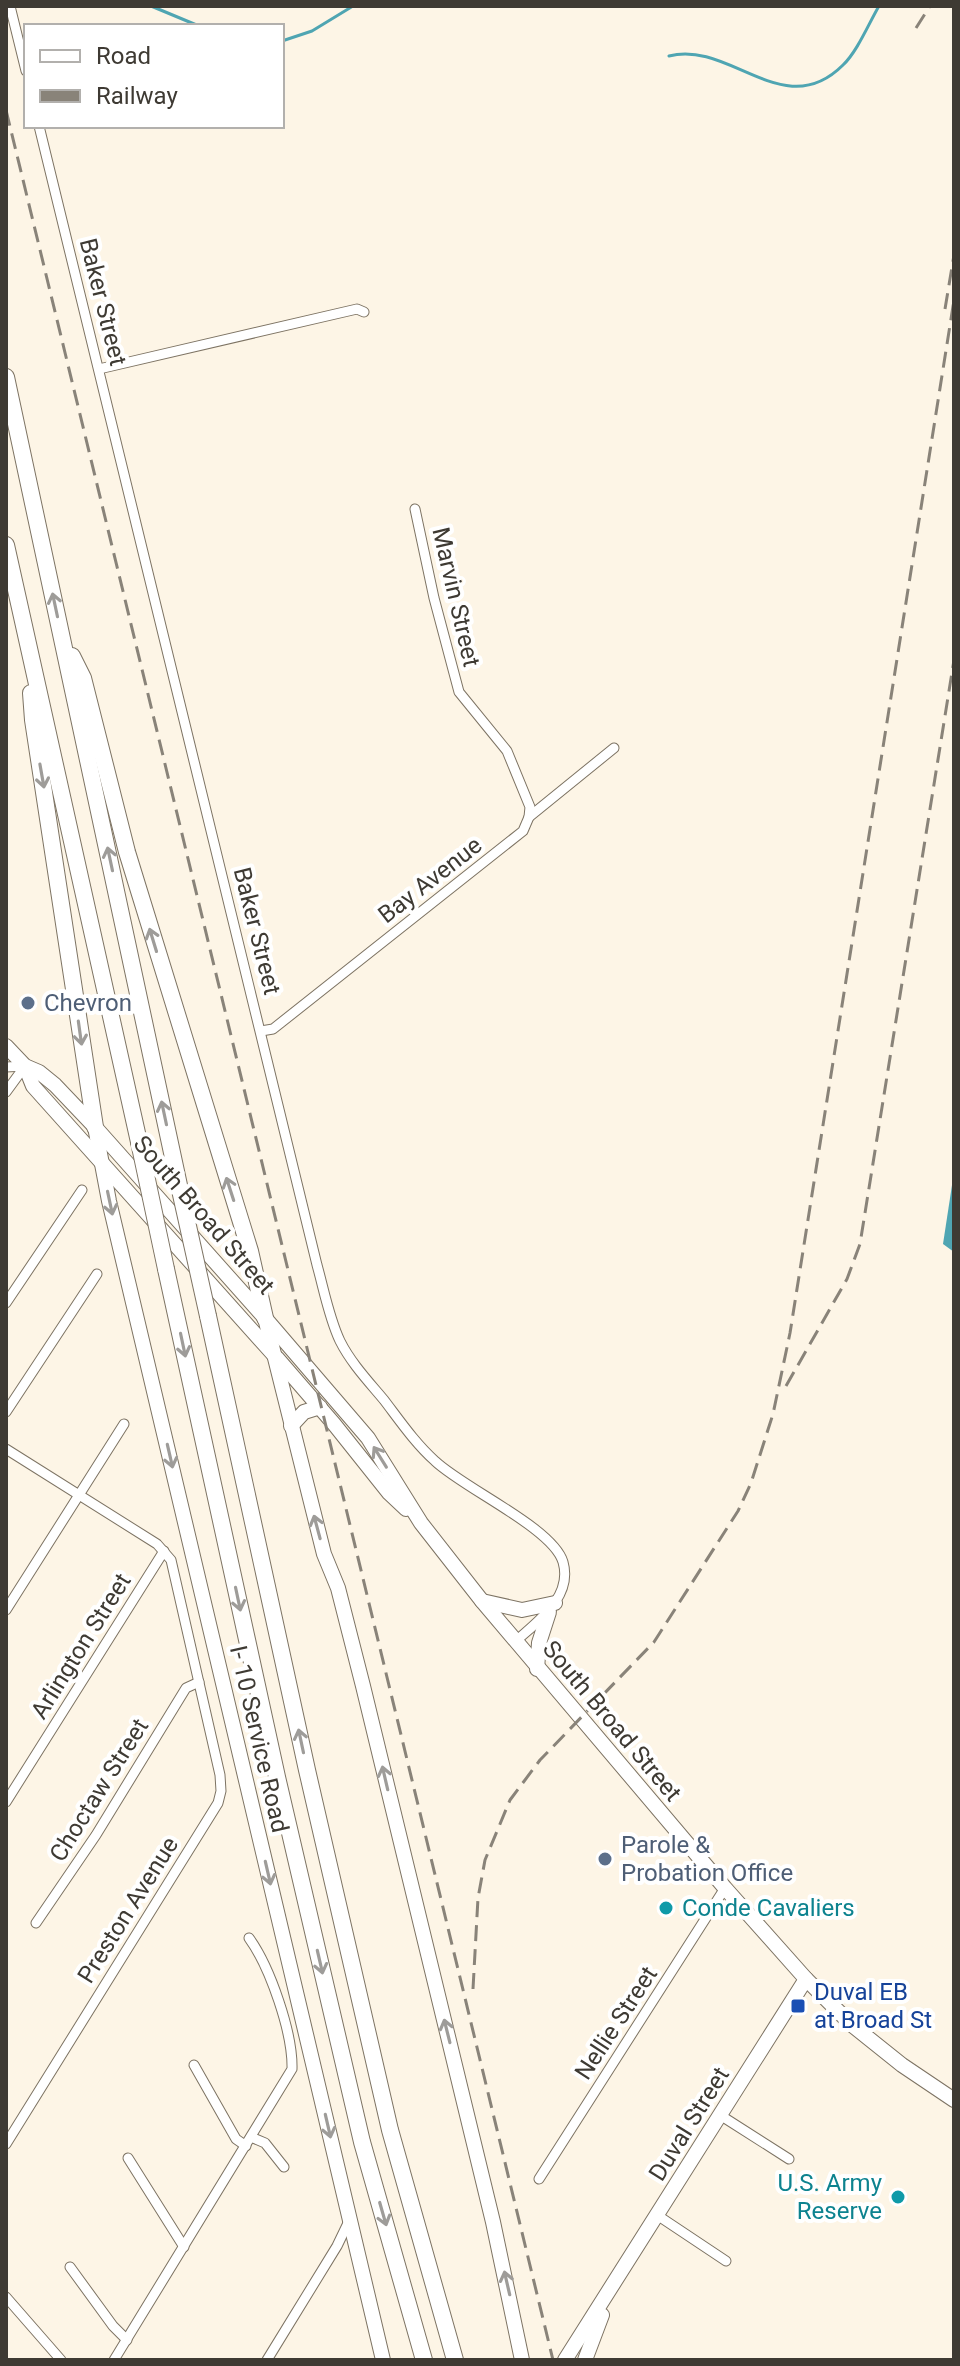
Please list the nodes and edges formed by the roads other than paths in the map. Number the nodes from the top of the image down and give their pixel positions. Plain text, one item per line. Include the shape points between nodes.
1 (10, 6) edge
2 (24, 63) edge
3 (39, 128) edge
4 (364, 312) dead end
5 (99, 369) junction
6 (6, 377) edge
7 (415, 509) dead end
8 (6, 545) edge
9 (62, 637) junction
10 (28, 643) junction
11 (614, 748) dead end
12 (529, 817) junction
13 (261, 1031) junction
14 (6, 1046) edge
15 (25, 1066) junction
16 (6, 1067) edge
17 (6, 1092) edge
18 (95, 1127) junction
19 (102, 1162) junction
20 (82, 1190) dead end
21 (97, 1274) dead end
22 (6, 1303) edge
23 (265, 1318) junction
24 (274, 1355) junction
25 (320, 1407) junction
26 (6, 1412) edge
27 (124, 1424) dead end
28 (291, 1426) junction
29 (6, 1449) edge
30 (79, 1496) junction
31 (421, 1523) junction
32 (164, 1551) junction
33 (482, 1601) junction
34 (7, 1605) edge
35 (552, 1607) junction
36 (516, 1641) junction
37 (537, 1669) junction
38 (199, 1682) junction
39 (6, 1802) edge
40 (725, 1888) junction
41 (36, 1923) dead end
42 (249, 1938) dead end
43 (806, 1979) junction
44 (194, 2065) dead end
45 (954, 2100) edge
46 (720, 2115) junction
47 (249, 2141) junction
48 (6, 2144) edge
49 (128, 2158) dead end
50 (789, 2159) dead end
51 (284, 2167) dead end
52 (539, 2179) dead end
53 (657, 2215) junction
54 (350, 2219) junction
55 (184, 2247) junction
56 (726, 2261) dead end
57 (70, 2267) dead end
58 (609, 2292) junction
59 (6, 2297) edge
60 (127, 2340) junction
61 (61, 2360) edge
62 (114, 2360) edge
63 (267, 2360) edge
64 (383, 2360) edge
65 (424, 2360) edge
66 (455, 2360) edge
67 (522, 2360) edge
68 (565, 2360) edge
69 (585, 2360) edge

1 - 2 street
3 - 5 street, Baker Street
4 - 5 street via 357,309
5 - 13 street, Baker Street
9 -> 6 highway
7 - 12 street, Marvin Street via 459,692 507,751 530,807
8 - 10 highway
23 -> 9 highway via 250,1251 127,852 83,678
66 -> 9 highway, bridge via 387,2115 307,1770
10 -> 18 highway via 33,720
10 -> 65 highway, bridge via 358,2126
11 - 12 street, Bay Avenue
12 - 13 street, Bay Avenue via 523,831 273,1029
13 - 35 street, Baker Street via 340,1341 435,1462 557,1550 565,1573
14 - 15 main road, South Broad Street
15 - 16 street
15 - 17 street
15 - 18 main road, South Broad Street via 55,1085
15 - 19 main road, South Broad Street via 33,1086
18 - 19 main road, I- 10 Service Road
18 - 23 main road, South Broad Street
19 - 24 main road, South Broad Street
19 -> 54 main road, I- 10 Service Road
20 - 22 street
21 - 26 street
23 - 24 main road
31 -> 23 main road, South Broad Street via 368,1438
24 - 25 main road, South Broad Street
24 - 28 main road
25 - 28 main road via 304,1412
25 - 31 main road, South Broad Street via 389,1493
27 - 30 street
67 -> 28 main road via 363,1686
29 - 30 street
30 - 32 street
30 - 34 street
31 - 33 main road, South Broad Street
32 - 38 street, Preston Avenue via 175,1572
32 - 39 street, Arlington Street
33 - 35 main road via 522,1610
33 - 36 main road, South Broad Street
35 - 36 street
35 - 37 main road via 539,1643
36 - 37 main road, South Broad Street
37 - 40 main road, South Broad Street
38 - 41 street, Choctaw Street via 186,1688
38 - 48 street, Preston Avenue via 220,1775 218,1803
40 - 43 main road, South Broad Street
40 - 52 street, Nellie Street
42 - 47 street via 288,2032 292,2057 289,2077
43 - 45 main road, South Broad Street via 875,2044
43 - 46 main road, Duval Street
44 - 47 street via 236,2139
46 - 50 street
46 - 53 main road, Duval Street
47 - 51 street via 265,2143
47 - 55 street
49 - 55 street
53 - 56 street
53 - 58 main road, Duval Street
54 - 63 street
54 - 64 main road, I- 10 Service Road
55 - 60 street
57 - 60 street
58 - 68 main road, Duval Street
58 - 69 main road, Duval Street
59 - 61 street
60 - 62 street

